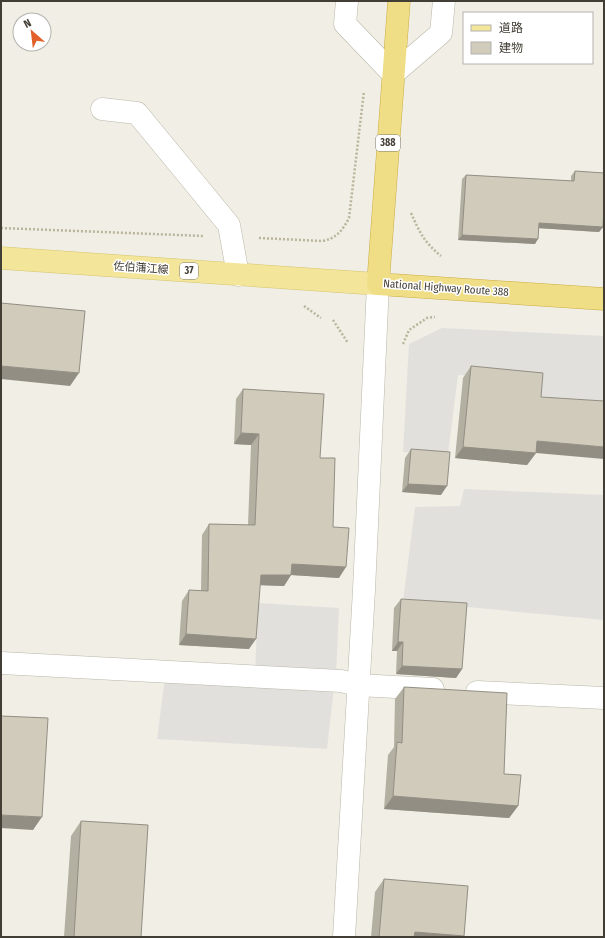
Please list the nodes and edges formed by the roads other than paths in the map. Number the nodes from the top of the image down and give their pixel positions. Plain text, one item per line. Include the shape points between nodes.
1 (346, 1) edge
2 (399, 1) edge
3 (444, 1) edge
4 (393, 74) junction
5 (102, 109) dead end
6 (1, 258) edge
7 (238, 275) junction
8 (378, 284) junction
9 (604, 299) edge
10 (1, 663) edge
11 (358, 685) junction
12 (604, 698) edge
13 (344, 937) edge

1 - 4 street via 345,24
2 - 4 highway, National Highway Route 388 / 388
3 - 4 street via 441,33
4 - 8 highway, National Highway Route 388 / 388
5 - 7 street via 137,113 229,225
6 - 7 main road, 佐伯蒲江線 / 37
7 - 8 main road, 佐伯蒲江線 / 37
8 - 9 highway, National Highway Route 388
8 - 11 street
10 - 11 street via 341,681
11 - 12 street
11 - 13 street

